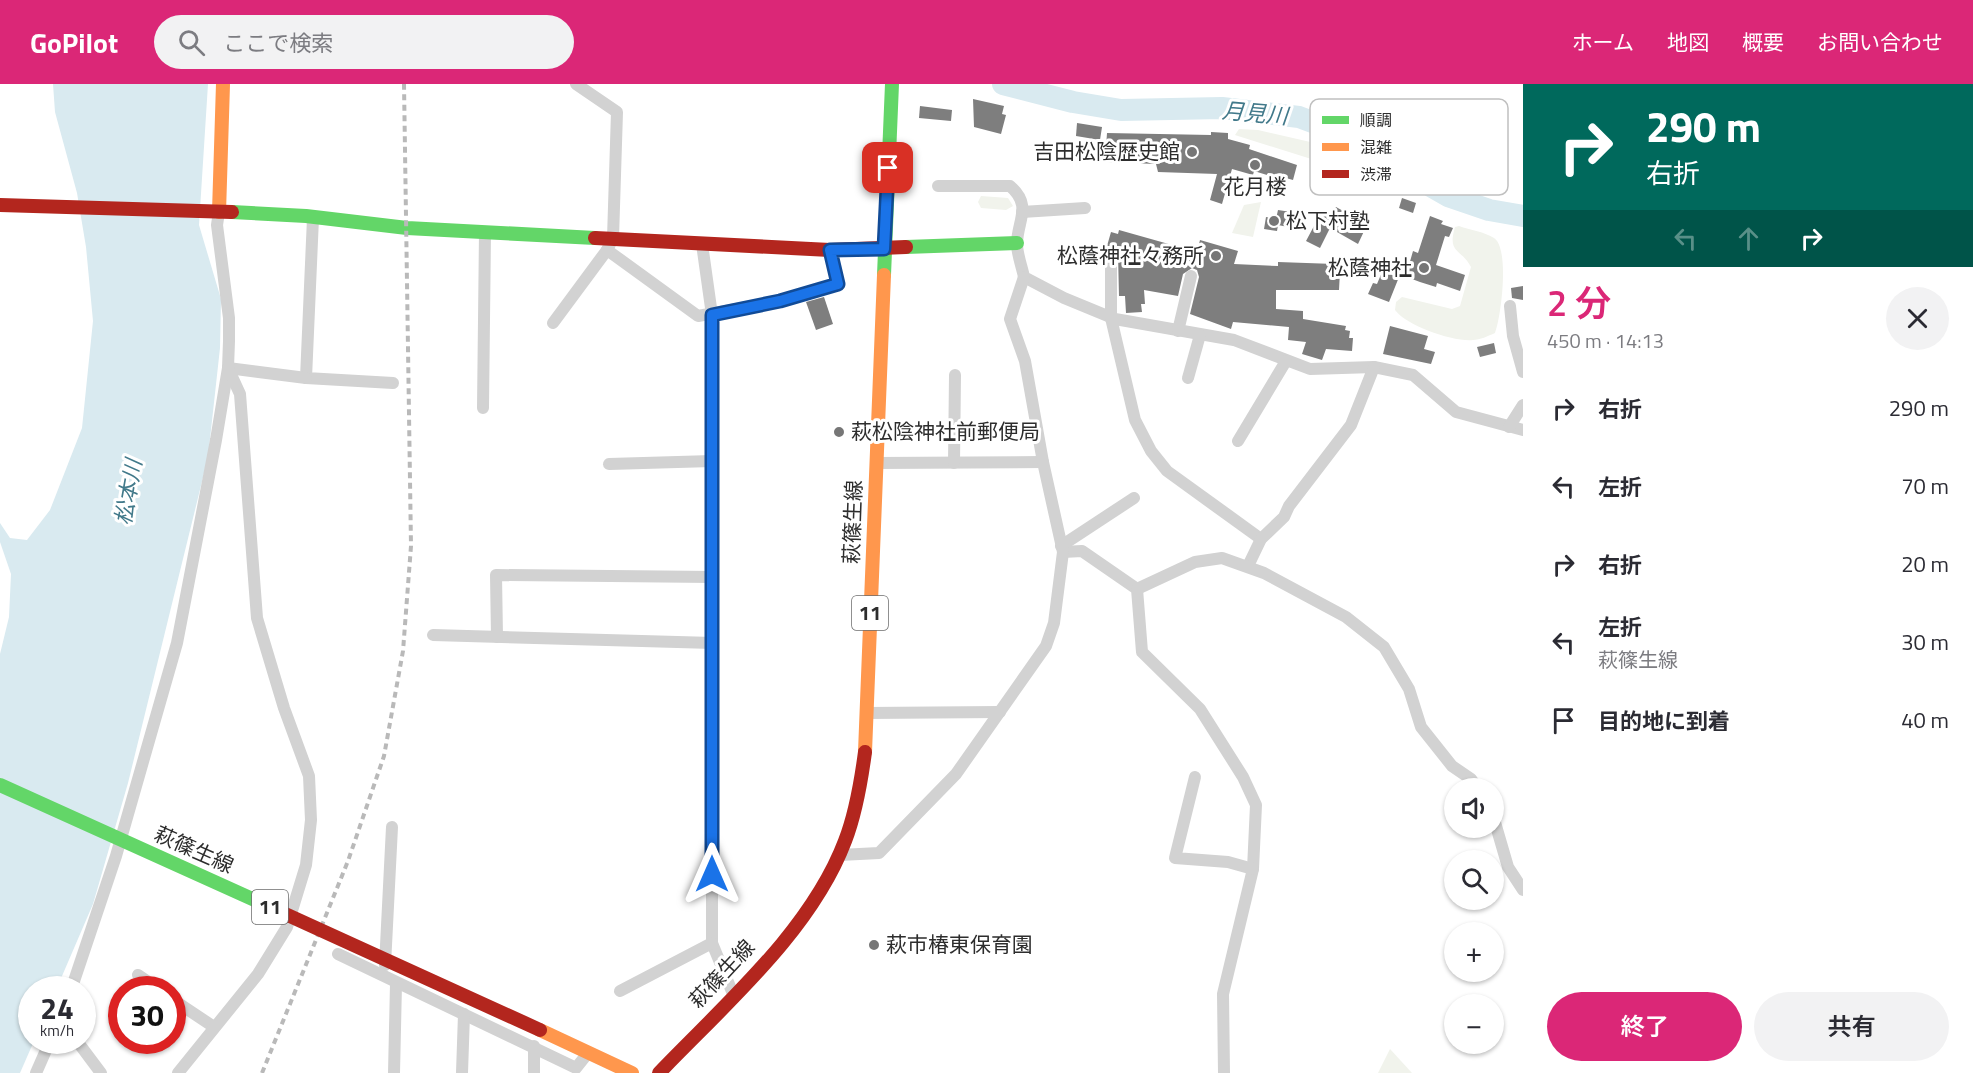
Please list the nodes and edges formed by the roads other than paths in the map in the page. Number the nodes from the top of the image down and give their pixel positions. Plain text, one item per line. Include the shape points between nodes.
1 (223, 84) edge
2 (576, 84) edge
3 (892, 84) edge
4 (938, 186) dead end
5 (0, 205) edge
6 (1085, 208) dead end
7 (213, 212) junction
8 (1022, 212) junction
9 (313, 218) junction
10 (485, 232) junction
11 (1017, 243) junction
12 (610, 244) junction
13 (702, 244) junction
14 (884, 249) junction
15 (830, 250) junction
16 (1111, 257) dead end
17 (1191, 276) dead end
18 (1024, 277) junction
19 (1510, 306) dead end
20 (712, 315) junction
21 (1111, 318) junction
22 (553, 323) dead end
23 (1178, 331) junction
24 (1200, 335) junction
25 (1286, 361) junction
26 (1374, 367) junction
27 (228, 368) junction
28 (1523, 372) edge
29 (955, 375) dead end
30 (306, 378) junction
31 (1188, 378) dead end
32 (393, 384) dead end
33 (1523, 405) edge
34 (483, 408) dead end
35 (1509, 427) junction
36 (1523, 430) edge
37 (1238, 441) dead end
38 (712, 461) junction
39 (1042, 462) junction
40 (876, 463) junction
41 (609, 464) dead end
42 (954, 464) junction
43 (1134, 498) dead end
44 (1262, 539) junction
45 (1062, 549) junction
46 (1241, 560) junction
47 (713, 577) junction
48 (1137, 589) junction
49 (433, 635) dead end
50 (497, 637) junction
51 (713, 643) junction
52 (1000, 712) junction
53 (866, 713) junction
54 (1194, 777) dead end
55 (1470, 778) edge
56 (0, 785) edge
57 (392, 826) dead end
58 (1500, 838) edge
59 (840, 855) junction
60 (1253, 869) junction
61 (1523, 890) edge
62 (712, 943) junction
63 (338, 954) dead end
64 (384, 975) junction
65 (76, 976) edge
66 (396, 984) junction
67 (620, 991) dead end
68 (733, 994) junction
69 (186, 1008) edge
70 (464, 1014) junction
71 (214, 1027) junction
72 (534, 1046) junction
73 (588, 1053) junction
74 (45, 1054) edge
75 (87, 1054) edge
76 (36, 1073) edge
77 (101, 1073) edge
78 (178, 1073) edge
79 (394, 1073) edge
80 (462, 1073) edge
81 (534, 1073) edge
82 (632, 1073) edge
83 (659, 1073) edge
84 (1224, 1073) edge

1 - 7 main road
2 - 12 street via 617,112
3 - 14 main road, 萩篠生線 / 11
4 - 8 street via 1010,186 1019,194
5 - 7 main road
6 - 8 street
7 - 9 main road
7 - 27 street via 229,318
8 - 11 street
9 - 10 main road
9 - 30 street
10 - 12 main road
10 - 34 street
11 - 14 main road
11 - 18 street
12 - 13 main road
12 - 20 street via 698,316
12 - 22 street
13 - 15 main road
13 - 20 street
14 - 15 main road
14 - 40 main road, 萩篠生線 / 11
15 - 20 street via 838,284
16 - 21 street
17 - 23 street
18 - 21 street
18 - 39 street via 1010,319 1025,361
19 - 28 street
20 - 38 street
21 - 23 street
21 - 44 street via 1135,420 1150,451 1167,471
23 - 24 street
24 - 25 street via 1234,340
24 - 31 street
25 - 26 street via 1310,369
25 - 37 street
26 - 35 street via 1413,375 1456,412
26 - 44 street via 1351,425 1284,517
27 - 30 street
27 - 65 street via 177,643 116,856
27 - 71 street via 240,394 258,618 309,776 311,820 306,865 287,927 273,954
29 - 42 street
30 - 32 street
33 - 35 street
35 - 36 street
38 - 41 street
38 - 47 street
39 - 42 street
39 - 45 street
40 - 42 street
40 - 53 main road, 萩篠生線 / 11
43 - 45 street
44 - 46 street
45 - 48 street via 1082,551
45 - 52 street via 1054,623 1046,646
46 - 48 street via 1195,562
46 - 55 street via 1266,569 1346,617 1383,647 1409,689 1420,727 1452,766
47 - 50 street via 496,575
47 - 51 street
48 - 60 street via 1142,652 1200,709 1256,805
49 - 50 street
50 - 51 street
51 - 62 street
52 - 53 street
52 - 59 street via 956,774 879,853
53 - 59 main road, 萩篠生線 / 11 via 861,781
54 - 60 street via 1174,858 1228,862
56 - 73 main road, 萩篠生線 / 11, bridge
57 - 64 street
58 - 61 street via 1508,867
59 - 68 main road, 萩篠生線 / 11 via 815,898
60 - 84 street via 1223,994
62 - 67 street
62 - 68 street
63 - 64 street
64 - 66 street
66 - 70 street
66 - 79 street
68 - 83 main road, 萩篠生線 / 11
69 - 71 street
70 - 72 street
70 - 80 street
71 - 78 street
72 - 73 street via 576,1068
72 - 81 street
73 - 82 main road, 萩篠生線 / 11
74 - 76 street
75 - 77 street

